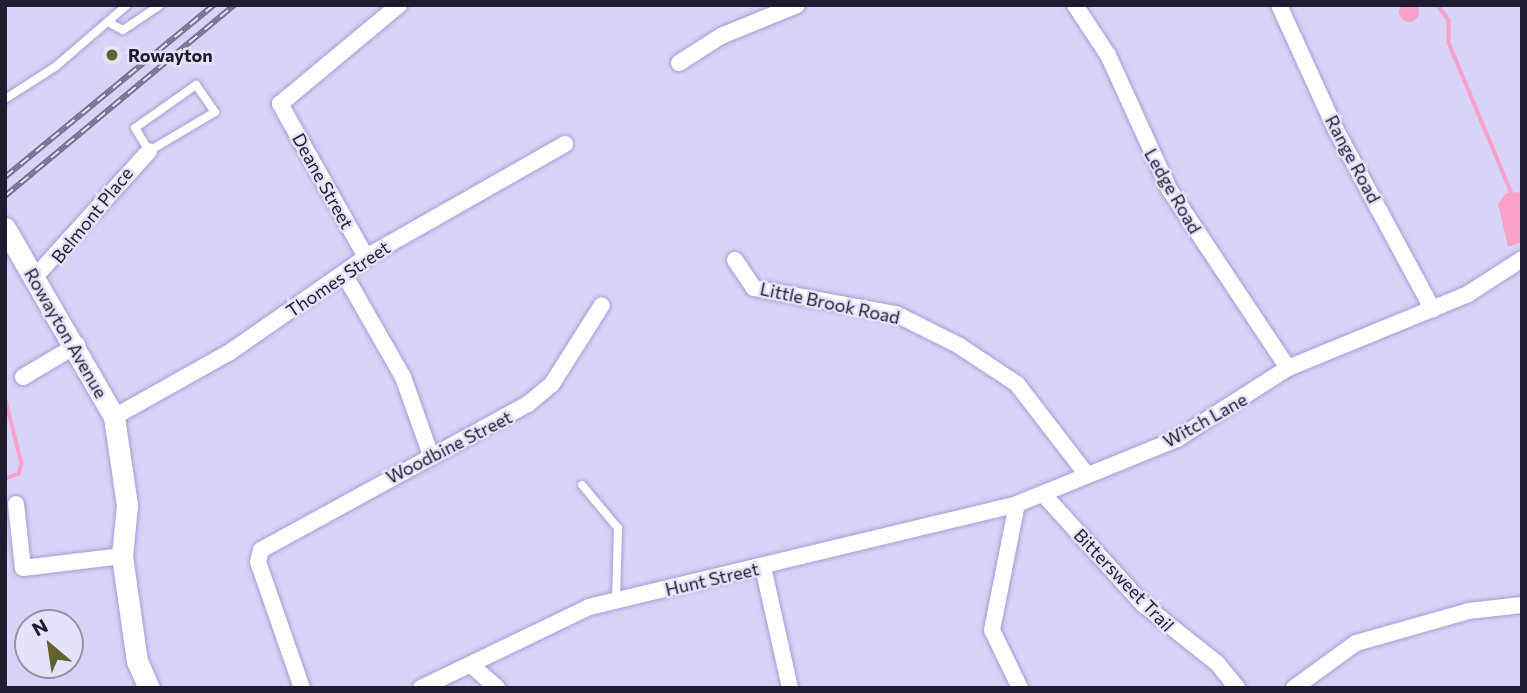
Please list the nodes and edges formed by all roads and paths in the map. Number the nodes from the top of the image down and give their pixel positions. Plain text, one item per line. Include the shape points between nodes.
1 (127, 5) edge
2 (160, 5) edge
3 (399, 5) edge
4 (797, 5) edge
5 (1075, 5) edge
6 (1279, 5) edge
7 (108, 22) junction
8 (679, 62) dead end
9 (5, 99) edge
10 (565, 144) dead end
11 (149, 151) junction
12 (5, 228) edge
13 (366, 257) junction
14 (735, 260) dead end
15 (1522, 260) edge
16 (344, 274) junction
17 (34, 278) junction
18 (602, 305) dead end
19 (1433, 310) junction
20 (77, 345) junction
21 (1288, 368) junction
22 (23, 377) dead end
23 (114, 418) junction
24 (430, 453) junction
25 (1087, 475) junction
26 (582, 485) dead end
27 (1045, 496) junction
28 (16, 504) dead end
29 (1017, 504) junction
30 (122, 555) junction
31 (764, 567) junction
32 (616, 601) junction
33 (1522, 606) edge
34 (471, 665) junction
35 (149, 688) edge
36 (302, 688) edge
37 (421, 688) edge
38 (497, 688) edge
39 (789, 688) edge
40 (1020, 688) edge
41 (1237, 688) edge
42 (1294, 688) edge

1 - 7 lane
2 - 7 lane via 123,30
3 - 13 street, Deane Street via 280,104
4 - 8 street via 721,36
5 - 21 street, Ledge Road via 1108,55 1169,189
6 - 19 street, Range Road via 1336,130
7 - 9 lane via 55,67
10 - 13 street, Thomes Street
11 - 11 lane via 135,128 196,85 215,112
11 - 17 street, Belmont Place
12 - 17 street, Rowayton Avenue
13 - 16 street, Thomes Street
14 - 25 street, Little Brook Road via 754,288 896,314 958,345 1017,384
15 - 19 street, Witch Lane
16 - 23 street, Thomes Street via 230,352
16 - 24 street via 403,377
17 - 20 street, Rowayton Avenue
18 - 24 street, Woodbine Street via 552,384 499,425
19 - 21 street, Witch Lane
20 - 22 street
20 - 23 street, Rowayton Avenue
21 - 25 street, Witch Lane via 1177,439
23 - 30 street, Rowayton Avenue via 127,505
24 - 36 street, Woodbine Street via 261,550 258,562
25 - 27 street, Witch Lane
26 - 32 lane via 618,528
27 - 29 street, Witch Lane
27 - 41 street, Bittersweet Trail via 1143,605 1217,663
28 - 30 street via 23,568
29 - 31 street, Hunt Street
29 - 40 street via 992,630
30 - 35 street, Rowayton Avenue via 137,662
31 - 32 street, Hunt Street
31 - 39 street
32 - 34 street, Hunt Street via 513,639
33 - 42 street via 1468,611 1356,643
34 - 37 street, Hunt Street
34 - 38 street

